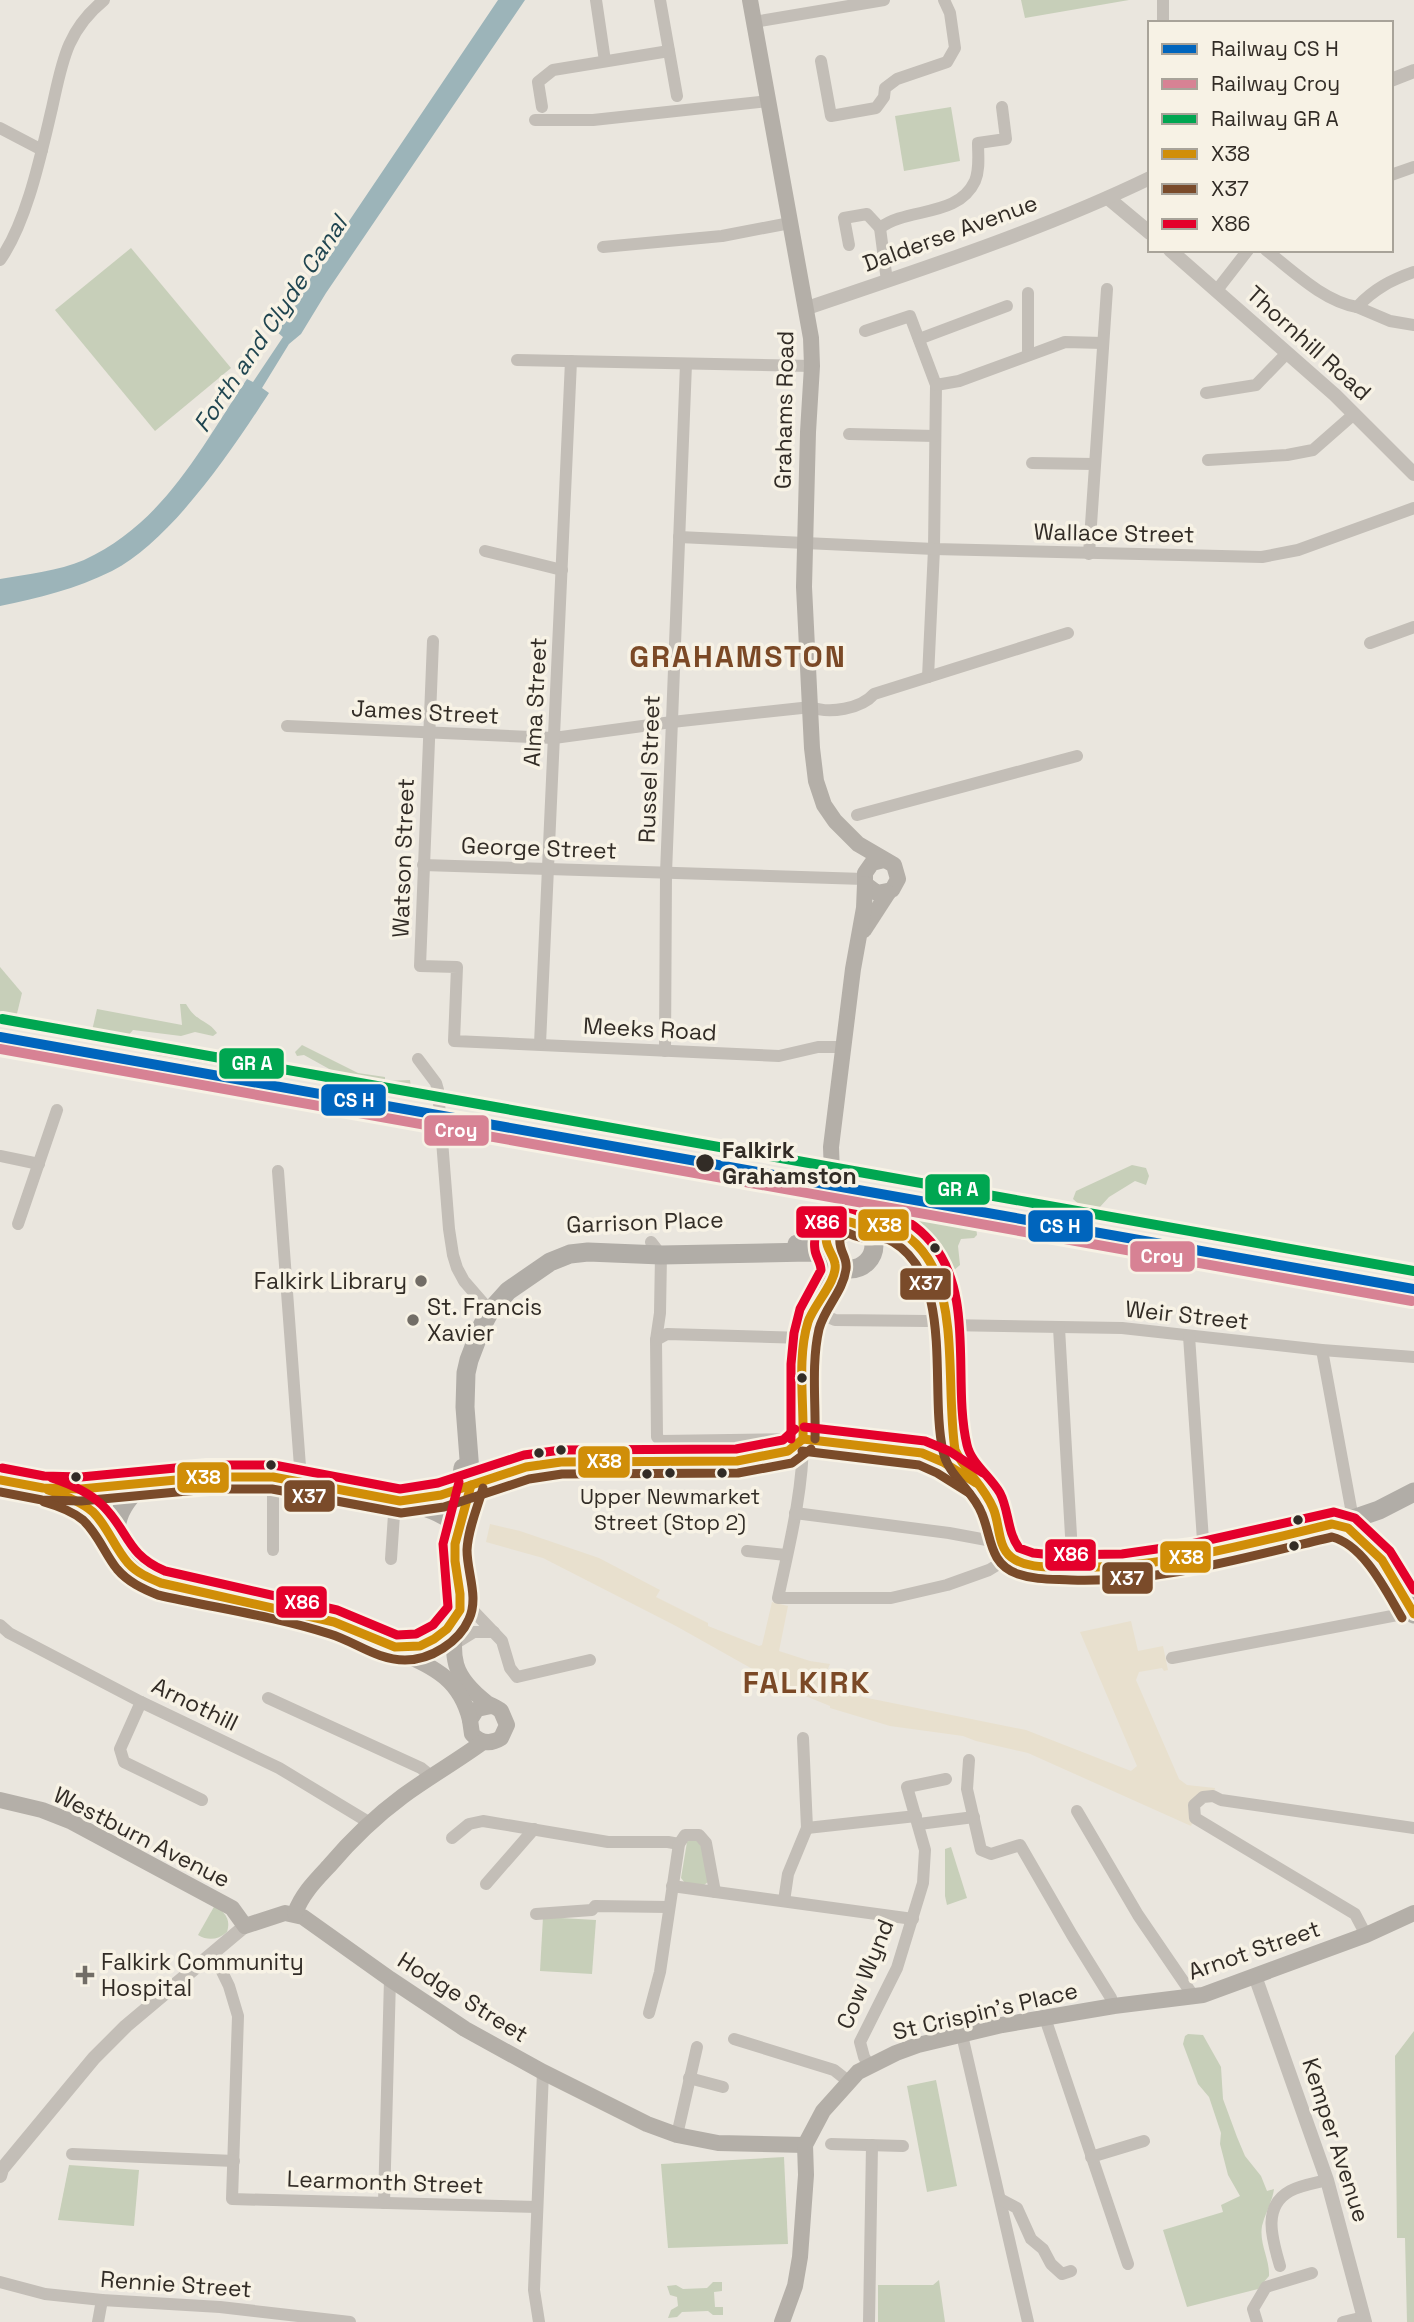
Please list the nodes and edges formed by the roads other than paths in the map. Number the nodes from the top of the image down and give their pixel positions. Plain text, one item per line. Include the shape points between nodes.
1 (104, 0) edge
2 (596, 0) edge
3 (660, 0) edge
4 (750, 0) edge
5 (884, 0) edge
6 (944, 0) edge
7 (1163, 0) edge
8 (1163, 21) edge
9 (754, 22) junction
10 (669, 51) junction
11 (605, 61) junction
12 (821, 61) dead end
13 (1414, 71) edge
14 (1393, 79) edge
15 (677, 96) dead end
16 (768, 101) junction
17 (542, 107) dead end
18 (1002, 107) dead end
19 (535, 120) dead end
20 (0, 128) edge
21 (42, 150) junction
22 (1414, 167) edge
23 (1393, 174) edge
24 (1148, 179) edge
25 (1108, 198) junction
26 (790, 223) junction
27 (880, 228) junction
28 (1148, 231) edge
29 (849, 245) dead end
30 (603, 247) dead end
31 (1172, 252) edge
32 (1246, 252) edge
33 (1269, 252) edge
34 (0, 260) edge
35 (1414, 272) edge
36 (887, 281) junction
37 (1107, 289) dead end
38 (1217, 290) junction
39 (1028, 293) dead end
40 (1007, 306) dead end
41 (1357, 307) junction
42 (807, 308) junction
43 (1414, 325) edge
44 (865, 331) dead end
45 (919, 339) junction
46 (1103, 343) junction
47 (1287, 353) junction
48 (1028, 355) junction
49 (516, 360) dead end
50 (571, 361) junction
51 (686, 364) junction
52 (812, 366) junction
53 (936, 384) junction
54 (1206, 393) dead end
55 (1354, 414) junction
56 (849, 434) dead end
57 (935, 436) junction
58 (1208, 460) dead end
59 (1032, 463) dead end
60 (1094, 464) junction
61 (1414, 474) edge
62 (1414, 508) edge
63 (679, 537) junction
64 (805, 541) junction
65 (934, 549) junction
66 (485, 551) dead end
67 (1089, 554) junction
68 (562, 570) junction
69 (1414, 627) edge
70 (1068, 633) dead end
71 (433, 641) dead end
72 (1370, 643) dead end
73 (928, 677) junction
74 (811, 707) junction
75 (672, 722) junction
76 (287, 726) dead end
77 (429, 733) junction
78 (554, 738) junction
79 (1077, 756) dead end
80 (857, 815) dead end
81 (835, 821) junction
82 (884, 860) junction
83 (423, 865) junction
84 (548, 869) junction
85 (666, 873) junction
86 (865, 879) junction
87 (888, 893) junction
88 (858, 942) junction
89 (454, 1041) joint
90 (540, 1044) junction
91 (843, 1047) junction
92 (665, 1051) junction
93 (418, 1059) dead end
94 (57, 1110) dead end
95 (0, 1156) edge
96 (38, 1164) junction
97 (278, 1171) dead end
98 (838, 1197) junction
99 (18, 1224) dead end
100 (862, 1224) junction
101 (831, 1245) junction
102 (656, 1249) junction
103 (824, 1296) junction
104 (943, 1303) junction
105 (486, 1306) junction
106 (950, 1325) junction
107 (1059, 1328) junction
108 (1189, 1336) junction
109 (805, 1338) junction
110 (656, 1340) junction
111 (1322, 1350) junction
112 (1414, 1357) edge
113 (952, 1438) junction
114 (803, 1439) junction
115 (934, 1457) junction
116 (273, 1477) junction
117 (0, 1480) edge
118 (301, 1480) junction
119 (973, 1481) junction
120 (145, 1484) junction
121 (466, 1487) junction
122 (43, 1488) junction
123 (1414, 1493) edge
124 (397, 1500) junction
125 (1352, 1510) junction
126 (795, 1513) junction
127 (1332, 1524) junction
128 (458, 1527) junction
129 (1370, 1542) junction
130 (117, 1547) junction
131 (273, 1550) dead end
132 (747, 1551) dead end
133 (1007, 1551) junction
134 (786, 1555) junction
135 (1204, 1555) junction
136 (391, 1559) dead end
137 (1382, 1560) junction
138 (1069, 1561) junction
139 (458, 1606) junction
140 (1414, 1613) edge
141 (0, 1625) edge
142 (494, 1632) junction
143 (382, 1644) junction
144 (453, 1644) junction
145 (1172, 1658) dead end
146 (590, 1660) dead end
147 (268, 1698) dead end
148 (141, 1702) junction
149 (491, 1706) junction
150 (475, 1732) junction
151 (803, 1738) dead end
152 (969, 1760) dead end
153 (432, 1777) junction
154 (946, 1779) dead end
155 (0, 1800) edge
156 (202, 1800) dead end
157 (1077, 1811) dead end
158 (974, 1817) junction
159 (918, 1820) junction
160 (370, 1823) junction
161 (807, 1828) junction
162 (1414, 1828) edge
163 (534, 1829) junction
164 (452, 1838) dead end
165 (679, 1844) junction
166 (486, 1884) dead end
167 (672, 1886) junction
168 (715, 1892) junction
169 (784, 1901) junction
170 (668, 1907) junction
171 (297, 1908) junction
172 (1414, 1913) edge
173 (537, 1914) dead end
174 (913, 1919) junction
175 (245, 1926) junction
176 (1366, 1935) junction
177 (213, 1953) junction
178 (1255, 1976) junction
179 (390, 1979) junction
180 (1194, 1997) junction
181 (1114, 2006) junction
182 (649, 2013) dead end
183 (1045, 2018) junction
184 (962, 2035) junction
185 (734, 2039) dead end
186 (696, 2046) dead end
187 (869, 2065) junction
188 (543, 2071) junction
189 (689, 2078) junction
190 (848, 2081) junction
191 (723, 2087) dead end
192 (677, 2135) junction
193 (1144, 2141) dead end
194 (831, 2144) dead end
195 (805, 2145) junction
196 (872, 2145) junction
197 (903, 2146) dead end
198 (72, 2154) dead end
199 (1091, 2157) junction
200 (234, 2161) junction
201 (1, 2171) edge
202 (1327, 2180) junction
203 (1000, 2199) junction
204 (384, 2203) junction
205 (537, 2207) junction
206 (1128, 2264) dead end
207 (1280, 2266) dead end
208 (1072, 2271) dead end
209 (1312, 2273) dead end
210 (0, 2281) edge
211 (102, 2300) junction
212 (220, 2307) junction
213 (1364, 2319) edge
214 (98, 2322) edge
215 (217, 2322) edge
216 (350, 2322) edge
217 (539, 2322) edge
218 (782, 2322) edge
219 (869, 2322) edge
220 (1028, 2322) edge
221 (1257, 2322) edge
222 (1343, 2322) edge

1 - 21 street via 80,24 62,59
2 - 11 street
3 - 10 street
4 - 9 main road, Grahams Road
5 - 9 street
6 - 12 street via 955,48 947,62 897,79 885,88 876,108 831,116
7 - 8 street
9 - 16 main road, Grahams Road
10 - 11 street
10 - 15 street
11 - 17 street via 553,70 538,82
13 - 14 street
16 - 19 street via 593,120
16 - 26 main road, Grahams Road
18 - 27 street via 1006,139 978,143 975,181 967,192 945,206 890,220
20 - 21 street
21 - 34 street via 14,236
22 - 23 street
24 - 25 street, Dalderse Avenue
25 - 28 street
25 - 36 street, Dalderse Avenue
26 - 30 street via 722,236
26 - 42 main road, Grahams Road
27 - 29 street via 867,214 844,218
27 - 36 street
31 - 38 street, Thornhill Road
32 - 38 street
33 - 41 street via 1321,292
35 - 41 street via 1372,292
36 - 42 street, Dalderse Avenue
37 - 46 street
38 - 47 street, Thornhill Road
39 - 48 street
40 - 45 street
41 - 43 street
42 - 52 main road, Grahams Road
44 - 45 street via 910,316
45 - 53 street
46 - 48 street via 1065,342
46 - 60 street
47 - 54 street via 1256,385
47 - 55 street, Thornhill Road
48 - 53 street via 959,381
49 - 50 street
50 - 51 street
50 - 68 street, Alma Street
51 - 52 street
51 - 63 street, Russel Street
52 - 64 main road, Grahams Road
53 - 57 street
55 - 58 street via 1313,450
55 - 61 street, Thornhill Road
56 - 57 street
57 - 65 street
59 - 60 street
60 - 67 street
62 - 67 street, Wallace Street via 1298,550 1262,557
63 - 64 street, Wallace Street
63 - 75 street, Russel Street
64 - 65 street, Wallace Street
64 - 74 main road, Grahams Road via 804,632
65 - 67 street, Wallace Street
65 - 73 street
66 - 68 street
68 - 78 street, Alma Street
69 - 72 street
70 - 73 street, James Street
71 - 77 street, Watson Street
73 - 74 street, James Street via 842,709
74 - 75 street, James Street
74 - 81 main road, Grahams Road via 817,781
75 - 78 street, James Street
75 - 85 street, Russel Street
76 - 77 street, James Street
77 - 78 street, James Street
77 - 83 street, Watson Street
78 - 84 street, Alma Street
79 - 80 street
81 - 82 main road, Grahams Road via 858,844
81 - 86 main road, Grahams Road via 862,865
82 - 86 main road via 872,863
82 - 87 main road via 894,865 898,875
83 - 84 street, George Street
83 - 89 street, Watson Street via 420,965 457,967
84 - 85 street, George Street
84 - 90 street, Alma Street
85 - 86 street, George Street
85 - 92 street, Russel Street
86 - 87 main road via 877,893
86 - 88 main road
87 - 88 main road
88 - 91 main road
89 - 90 street, Meeks Road
90 - 92 street, Meeks Road
91 - 92 street, Meeks Road via 779,1056
91 - 98 main road via 831,1163
93 - 105 street via 436,1083 453,1255 464,1281
94 - 96 street
95 - 96 street
96 - 99 street
97 - 118 street
98 - 100 main road
98 - 101 main road
100 - 101 main road via 844,1221
100 - 101 main road via 874,1245 870,1257 858,1267 848,1268
100 - 104 main road via 888,1226 918,1246 934,1268
101 - 102 main road, Garrison Place
101 - 103 main road via 831,1285
102 - 105 main road, Garrison Place via 578,1243 538,1254 499,1281
102 - 110 street via 660,1313
103 - 104 street via 828,1317 835,1320 927,1321 937,1317
103 - 109 main road via 813,1310
104 - 106 main road
105 - 121 main road, Garrison Place via 465,1352
106 - 107 street, Weir Street
106 - 113 main road
107 - 108 street, Weir Street via 1122,1328
107 - 138 street
108 - 111 street, Weir Street
108 - 135 street
109 - 110 street via 667,1334
109 - 114 main road
110 - 114 street via 655,1432 661,1441
111 - 112 street, Weir Street
111 - 125 street
113 - 115 main road
113 - 119 main road
114 - 115 main road
114 - 121 street via 788,1451 751,1460 548,1462
114 - 126 street
115 - 119 main road
116 - 118 main road
116 - 120 main road via 208,1477
116 - 131 street
117 - 122 main road
118 - 124 main road
119 - 133 main road via 991,1503
120 - 122 main road
120 - 130 main road via 129,1496 120,1511
121 - 124 main road
121 - 128 main road
122 - 130 main road via 88,1508
123 - 125 main road via 1379,1510
123 - 129 main road via 1377,1516 1367,1528
124 - 128 main road via 444,1514
124 - 136 street
125 - 127 main road
125 - 129 main road
126 - 133 street via 949,1533
126 - 134 street
127 - 135 main road
127 - 137 main road via 1348,1528
128 - 139 main road
129 - 137 main road
130 - 143 main road via 131,1567 161,1583 336,1623
132 - 134 street
133 - 134 street via 1002,1562 989,1570 903,1597 875,1600 778,1598
133 - 138 main road via 1028,1564
135 - 138 main road via 1129,1566
137 - 140 main road
139 - 142 street
139 - 143 main road via 440,1635 418,1647
139 - 144 main road
140 - 145 street
141 - 148 street, Arnothill
142 - 144 street via 474,1632
142 - 146 street via 517,1676
143 - 150 main road via 447,1678 462,1696
144 - 149 main road via 461,1678
147 - 153 street
148 - 156 street via 120,1749 124,1762
148 - 160 street, Arnothill via 279,1768
149 - 150 main road via 477,1709
149 - 150 main road via 505,1716 506,1731 495,1741
150 - 153 main road via 467,1754
151 - 161 street
152 - 158 street via 967,1789
153 - 160 main road
154 - 159 street, Cow Wynd via 907,1787
155 - 175 main road, Westburn Avenue via 70,1821 232,1908
157 - 180 street
158 - 159 street
158 - 181 street via 981,1850 987,1853 1020,1845
159 - 161 street
159 - 174 street, Cow Wynd via 925,1868
160 - 171 main road
161 - 169 street via 788,1874
162 - 176 street via 1208,1796 1194,1805 1195,1818 1355,1914
163 - 164 street via 483,1821
163 - 165 street via 608,1842
163 - 166 street
165 - 167 street
165 - 168 street via 690,1834 704,1839
167 - 168 street
167 - 170 street
168 - 169 street
169 - 174 street
170 - 173 street via 595,1906 593,1910
170 - 182 street via 660,1972
171 - 175 main road
171 - 179 main road, Hodge Street
172 - 176 main road, Arnot Street
174 - 187 street, Cow Wynd via 897,1968 860,2042
175 - 177 street
176 - 178 main road, Arnot Street
177 - 200 street via 238,2016
177 - 201 street via 94,2058
178 - 180 main road, Arnot Street
178 - 202 street, Kemper Avenue
179 - 188 main road, Hodge Street via 465,2029
179 - 204 street
180 - 181 main road, Arnot Street
181 - 183 main road, St Crispin's Place
183 - 184 main road, St Crispin's Place
183 - 199 street
184 - 187 main road, St Crispin's Place via 918,2045
184 - 203 street
185 - 190 street via 834,2070
186 - 189 street
187 - 190 main road
188 - 192 main road, Hodge Street
188 - 205 street
189 - 191 street
189 - 192 street
190 - 195 main road via 823,2111
192 - 195 main road, Hodge Street via 718,2143
193 - 199 street
194 - 196 street
195 - 218 main road via 800,2257
196 - 197 street
196 - 219 street
198 - 200 street
199 - 206 street
200 - 204 street, Learmonth Street via 232,2199
202 - 207 street via 1281,2198 1270,2222
202 - 213 street, Kemper Avenue
203 - 208 street via 1017,2208 1031,2239 1051,2264 1062,2273
203 - 220 street
204 - 205 street, Learmonth Street
205 - 217 street via 534,2290
209 - 221 street via 1266,2287 1254,2309
210 - 211 street, Rennie Street via 45,2294
211 - 212 street, Rennie Street
211 - 214 street
212 - 215 street
212 - 216 street, Rennie Street
213 - 222 street

